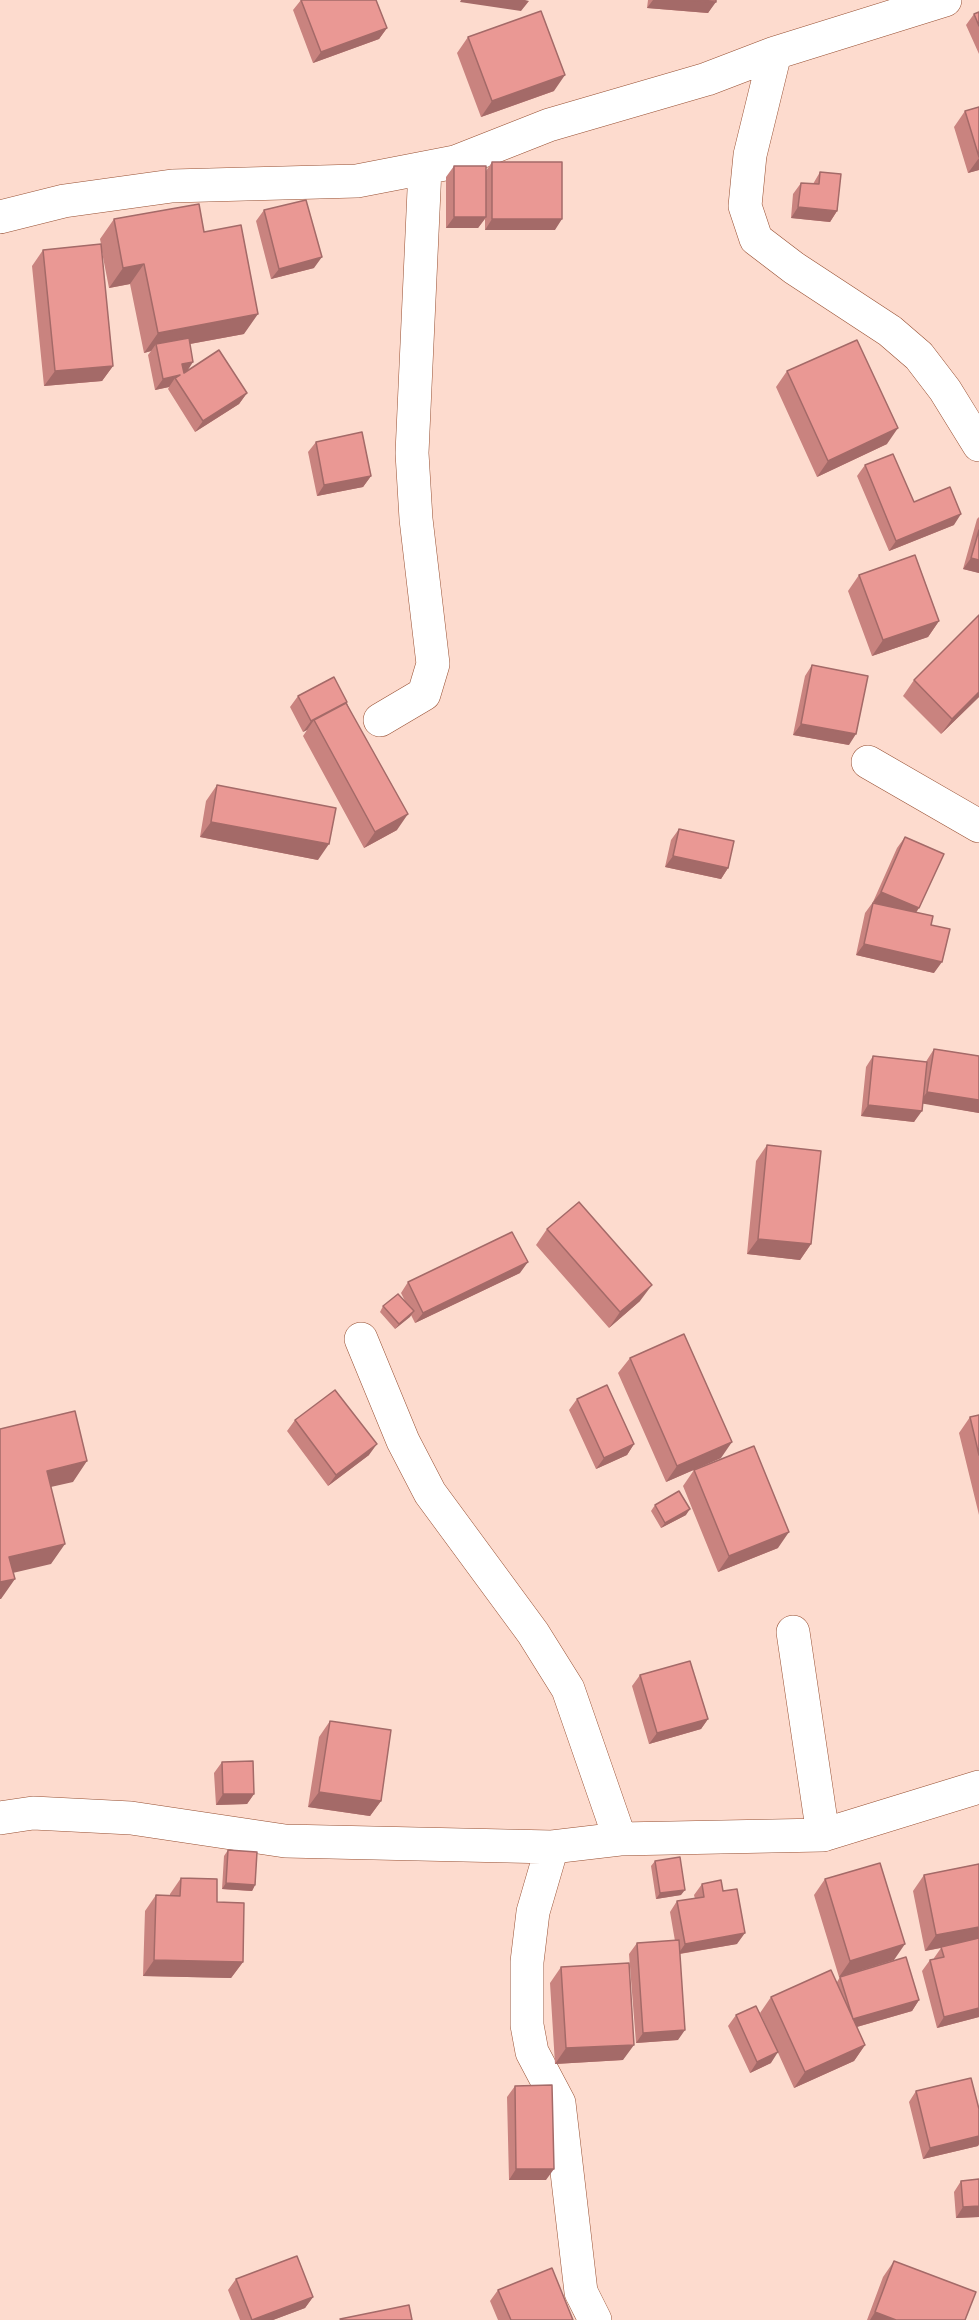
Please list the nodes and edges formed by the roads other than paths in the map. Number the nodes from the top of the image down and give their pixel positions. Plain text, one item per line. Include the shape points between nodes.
1 (945, 0) edge
2 (775, 53) junction
3 (425, 168) junction
4 (0, 217) edge
5 (979, 445) edge
6 (380, 720) dead end
7 (868, 762) dead end
8 (979, 826) edge
9 (361, 1339) dead end
10 (793, 1632) dead end
11 (979, 1787) edge
12 (0, 1818) edge
13 (823, 1835) junction
14 (620, 1839) junction
15 (552, 1847) junction
16 (595, 2320) edge

1 - 2 street
2 - 3 street via 707,79 549,124 455,162
2 - 5 street via 750,155 745,206 756,239 881,325 919,356
3 - 4 street via 357,180 172,186 64,201
3 - 6 street via 412,453 433,664 424,694
7 - 8 street
9 - 14 street via 403,1441 430,1492 533,1633 568,1689
10 - 13 street
11 - 13 street
12 - 15 street via 33,1813 131,1818 285,1841
13 - 14 street
14 - 15 street
15 - 16 street via 532,1912 527,2025 532,2052 559,2103 581,2292

